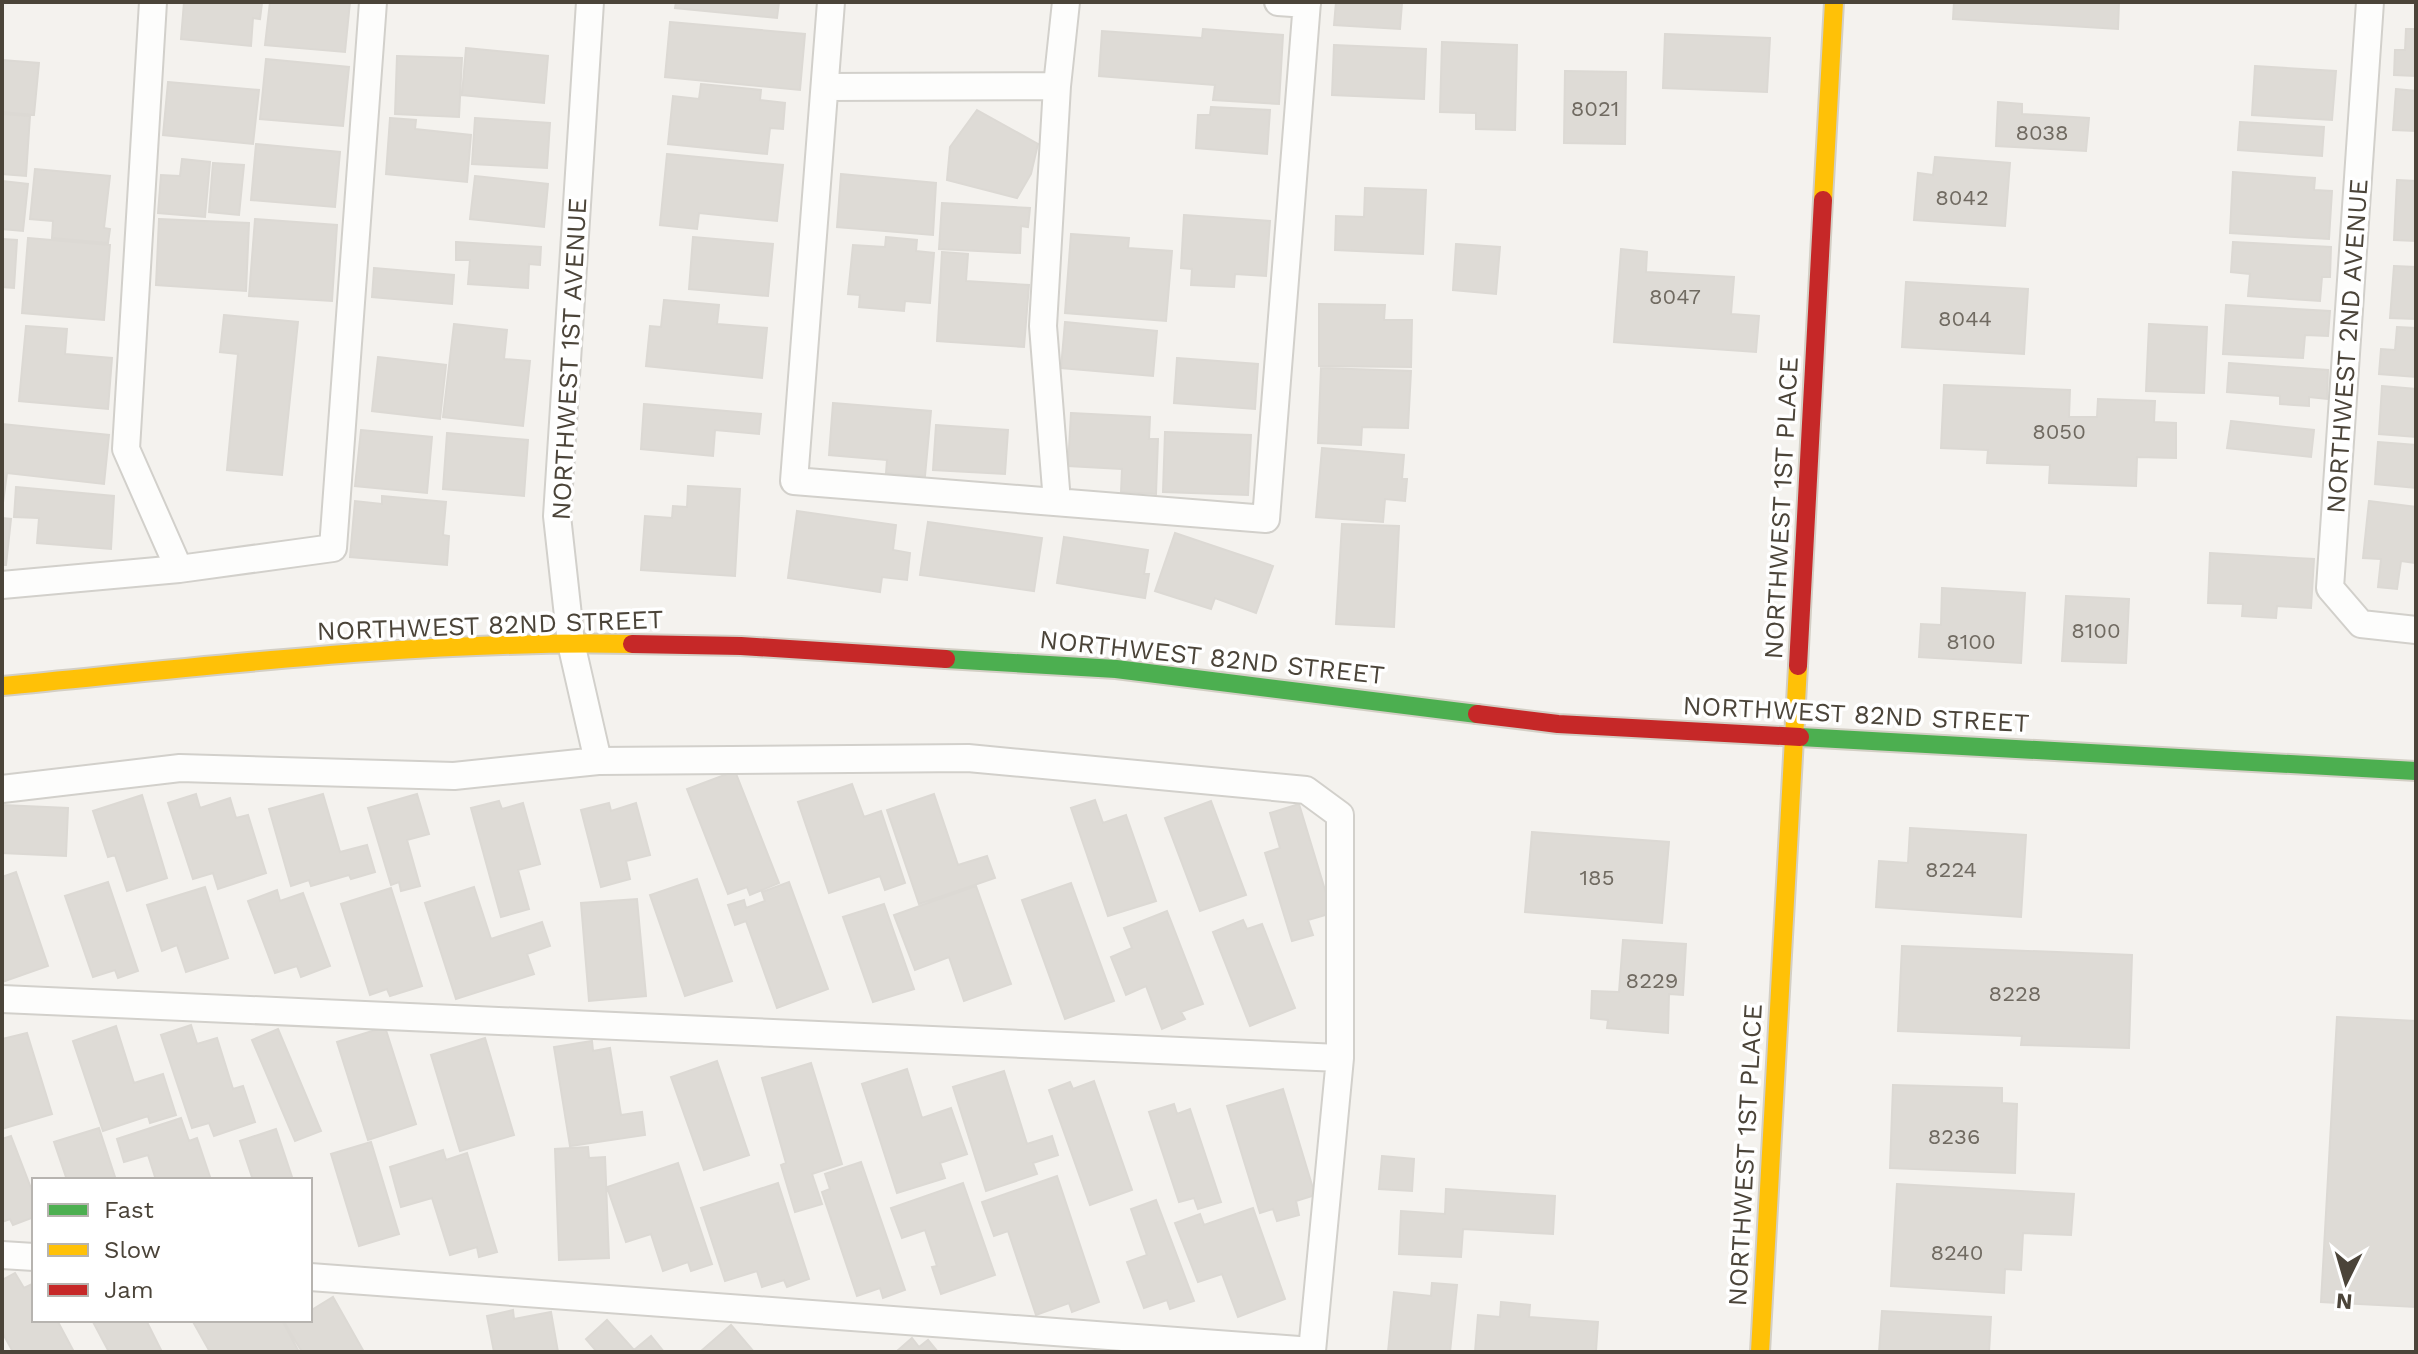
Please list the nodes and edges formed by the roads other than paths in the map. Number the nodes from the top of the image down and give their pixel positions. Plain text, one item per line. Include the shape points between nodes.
1 (153, 2) edge
2 (373, 2) edge
3 (590, 2) edge
4 (831, 2) edge
5 (1066, 2) edge
6 (1278, 2) edge
7 (1834, 2) edge
8 (2370, 2) edge
9 (1307, 3) edge
10 (1057, 86) junction
11 (825, 87) junction
12 (1057, 502) junction
13 (179, 569) junction
14 (2, 585) edge
15 (2416, 630) edge
16 (571, 643) junction
17 (2, 686) edge
18 (1795, 737) junction
19 (598, 761) junction
20 (2416, 771) edge
21 (2, 789) edge
22 (2, 999) edge
23 (1340, 1058) junction
24 (2, 1255) edge
25 (32, 1257) edge
26 (312, 1277) edge
27 (1760, 1352) edge

1 - 13 lane via 126,449
2 - 13 lane via 333,548
3 - 16 lane, NORTHWEST 1ST AVENUE via 557,516
4 - 11 lane
5 - 10 lane
6 - 9 lane
7 - 18 main road, NORTHWEST 1ST PLACE
8 - 15 lane, NORTHWEST 2ND AVENUE via 2330,588 2361,624
9 - 12 lane via 1266,519
10 - 11 lane
10 - 12 lane via 1043,326
11 - 12 lane via 794,481
13 - 14 lane
16 - 17 main road, NORTHWEST 82ND STREET via 344,654
16 - 18 main road, NORTHWEST 82ND STREET via 756,647 1088,667 1500,718
16 - 19 lane, NORTHWEST 1ST AVENUE
18 - 20 main road, NORTHWEST 82ND STREET
18 - 27 main road, NORTHWEST 1ST PLACE
19 - 21 lane via 454,776 180,768
19 - 23 lane via 968,758 1306,790 1340,815
22 - 23 lane
23 - 26 lane via 1312,1351
24 - 25 lane

